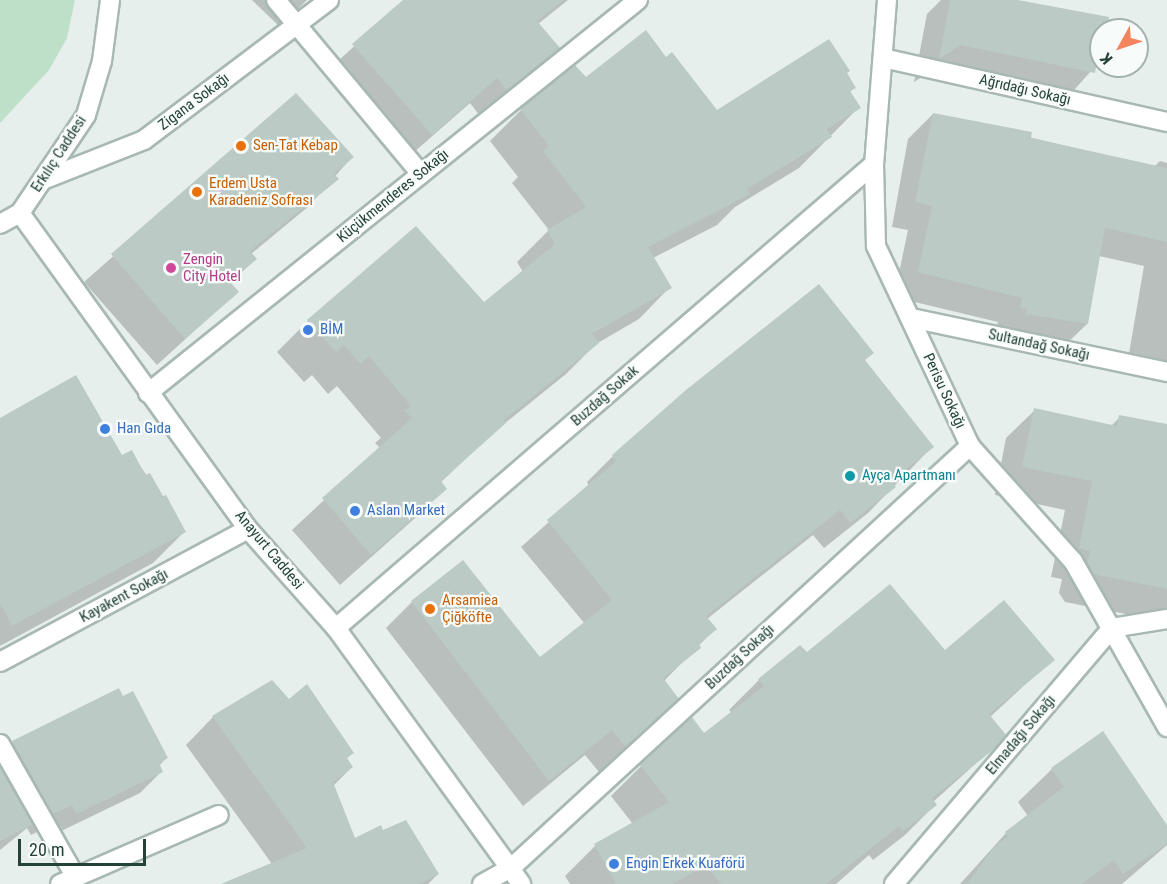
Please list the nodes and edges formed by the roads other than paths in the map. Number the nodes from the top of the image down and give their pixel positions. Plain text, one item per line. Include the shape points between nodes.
1 (110, 0) edge
2 (276, 0) edge
3 (329, 0) edge
4 (638, 0) edge
5 (887, 0) edge
6 (296, 26) junction
7 (883, 58) junction
8 (1167, 122) edge
9 (874, 164) junction
10 (421, 174) junction
11 (45, 179) junction
12 (20, 213) junction
13 (0, 224) edge
14 (911, 318) junction
15 (1167, 372) edge
16 (148, 393) junction
17 (970, 446) junction
18 (248, 529) junction
19 (1167, 619) edge
20 (336, 628) junction
21 (1112, 628) junction
22 (0, 662) edge
23 (1167, 727) edge
24 (0, 744) edge
25 (219, 815) dead end
26 (511, 868) junction
27 (67, 880) edge
28 (482, 884) edge
29 (521, 884) edge
30 (894, 884) edge

1 - 11 street, Erkılıç Caddesi via 102,61 86,115
2 - 6 street
3 - 6 street, Zigana Sokağı
4 - 10 street, Küçükmenderes Sokağı
5 - 7 street, Perisu Sokağı
6 - 10 street
6 - 11 street, Zigana Sokağı via 144,140
7 - 8 street, Ağrıdağı Sokağı
7 - 9 street, Perisu Sokağı
9 - 14 street, Perisu Sokağı via 876,246
9 - 20 street, Buzdağ Sokak
10 - 16 street, Küçükmenderes Sokağı
11 - 12 street, Erkılıç Caddesi
12 - 13 street, Erkılıç Caddesi
12 - 16 street, Anayurt Caddesi
14 - 15 street, Sultandağ Sokağı
14 - 17 street, Perisu Sokağı
16 - 18 street, Anayurt Caddesi
17 - 21 street, Perisu Sokağı via 1073,561
17 - 26 street, Buzdağ Sokağı
18 - 20 street, Anayurt Caddesi
18 - 22 street, Kayakent Sokağı
19 - 21 street
20 - 26 street, Anayurt Caddesi
21 - 23 street, Perisu Sokağı
21 - 30 street, Elmadağı Sokağı
24 - 27 street
25 - 27 street
26 - 28 street, Buzdağ Sokağı
26 - 29 street, Anayurt Caddesi

